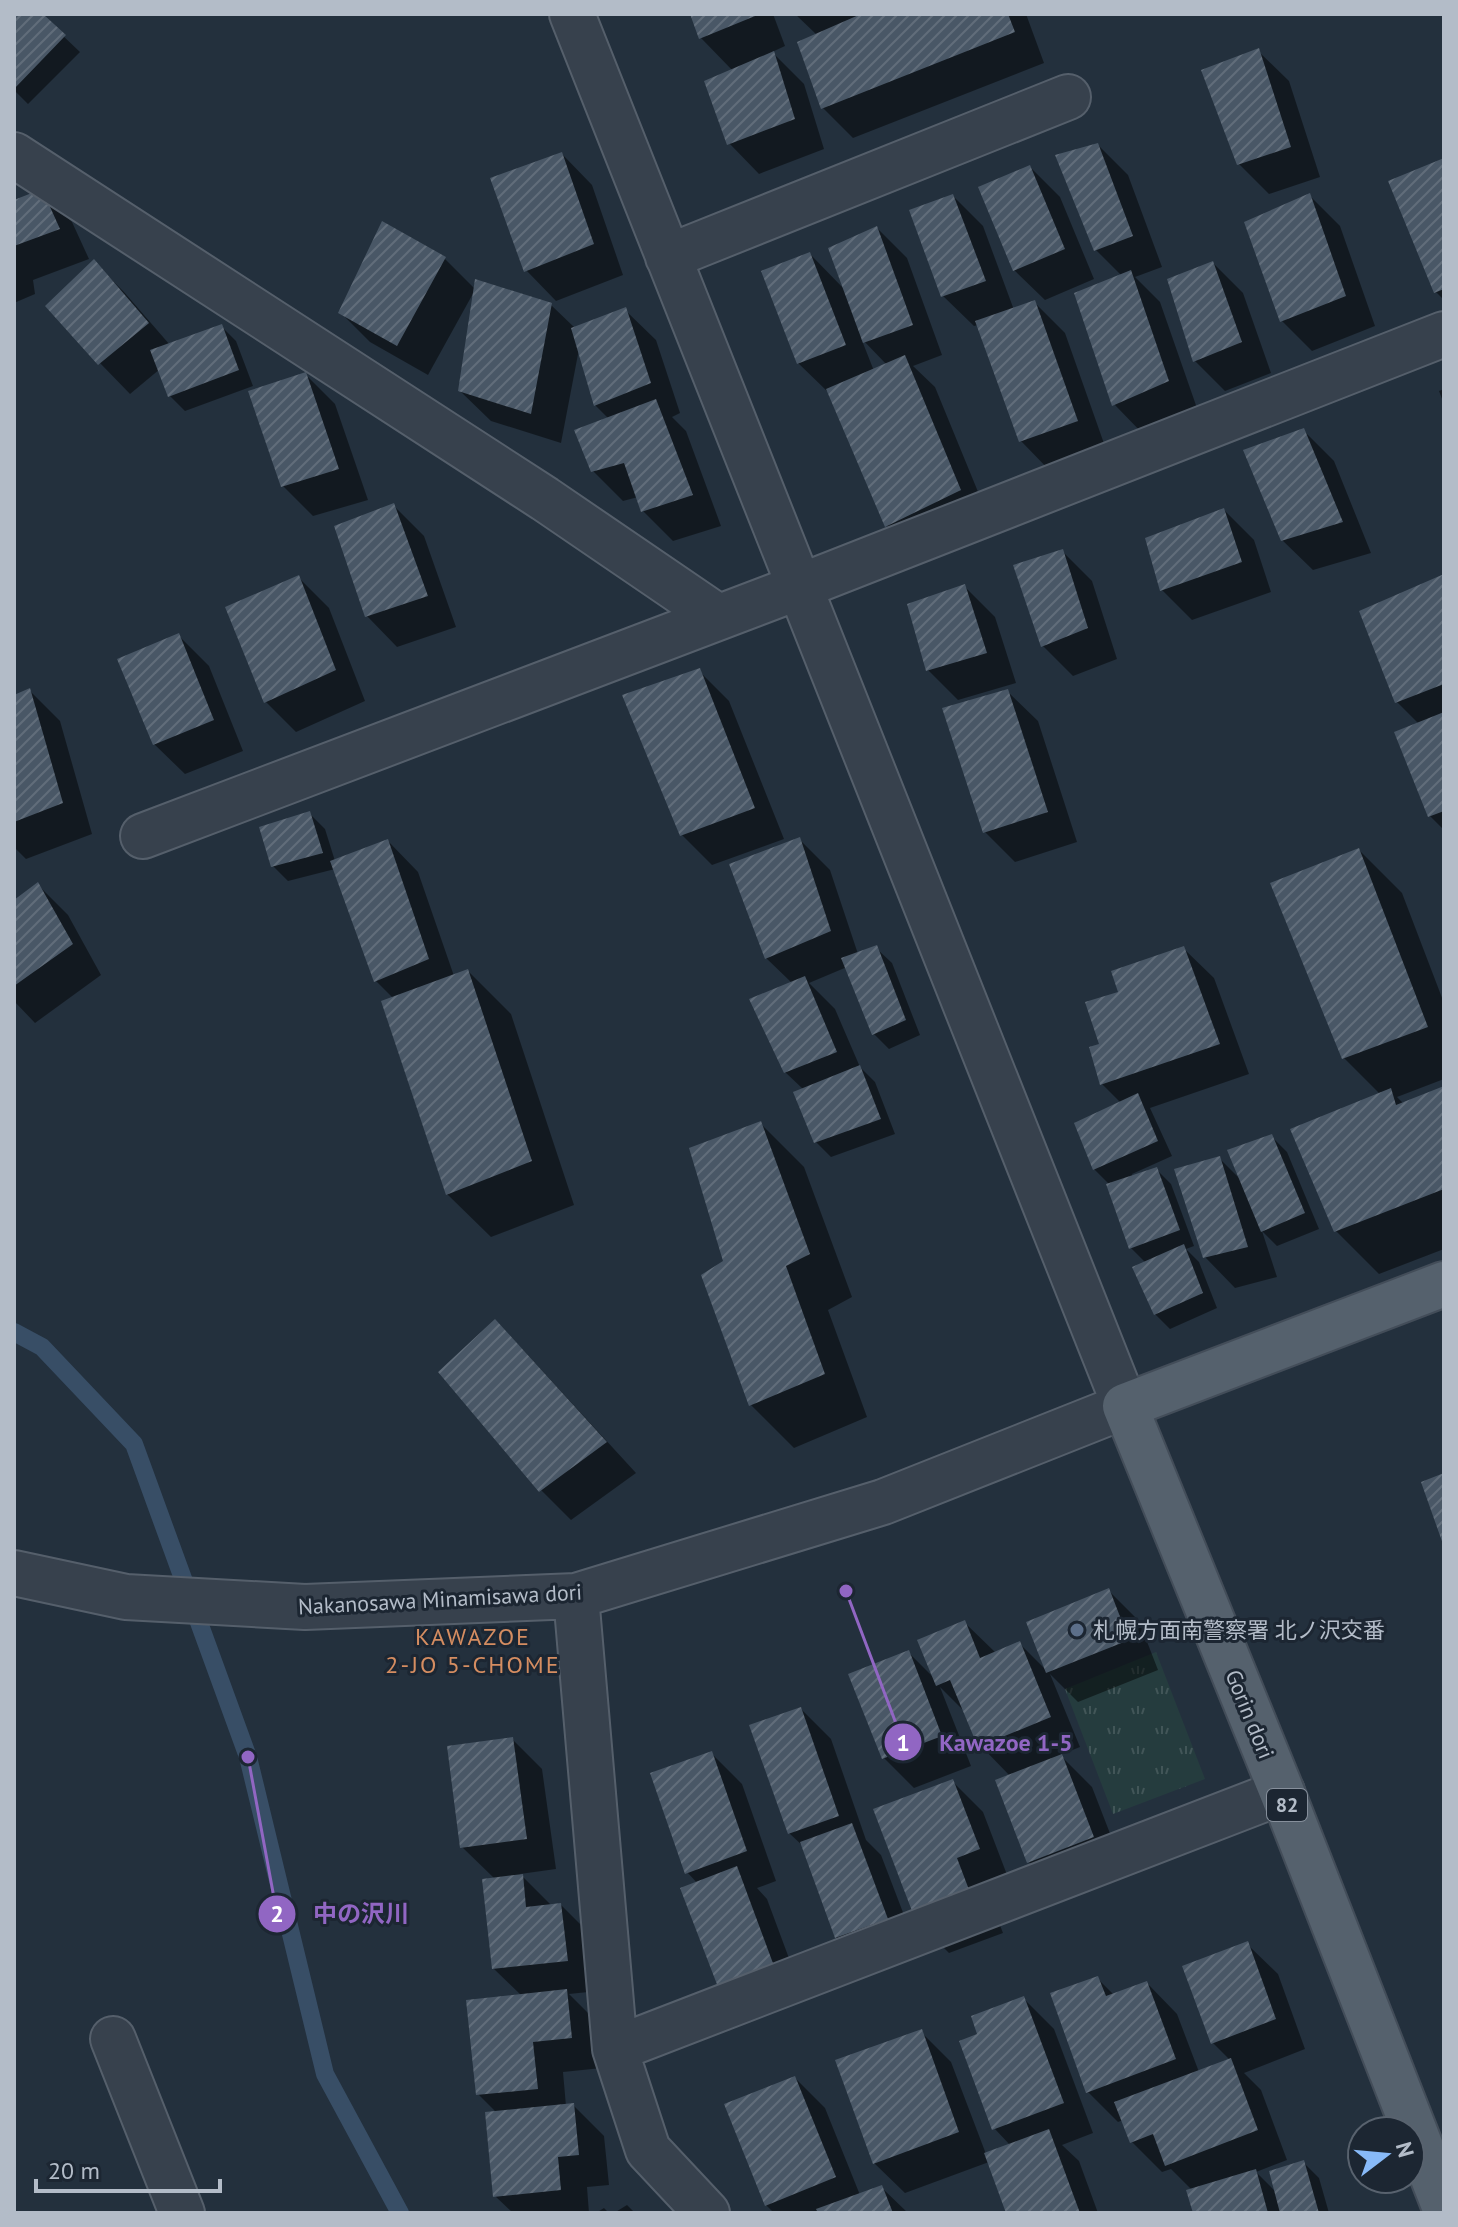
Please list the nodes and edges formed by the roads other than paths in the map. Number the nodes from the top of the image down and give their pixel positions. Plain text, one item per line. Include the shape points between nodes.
1 (572, 14) edge
2 (1068, 97) dead end
3 (14, 155) edge
4 (668, 257) junction
5 (1444, 334) edge
6 (799, 587) junction
7 (718, 617) junction
8 (143, 836) dead end
9 (1444, 1284) edge
10 (1125, 1406) junction
11 (14, 1573) edge
12 (576, 1596) junction
13 (1282, 1792) junction
14 (113, 2039) dead end
15 (615, 2049) junction
16 (1441, 2192) edge
17 (182, 2213) edge
18 (707, 2213) edge

1 - 4 street
2 - 4 street
3 - 7 street
4 - 6 street
5 - 6 street
6 - 7 street
6 - 10 street
7 - 8 street
9 - 10 main road
10 - 12 street, Nakanosawa Minamisawa dori via 883,1502
10 - 13 main road, Gorin dori / 82
11 - 12 street, Nakanosawa Minamisawa dori via 126,1597 305,1607
12 - 15 street
13 - 15 street
13 - 16 main road, Gorin dori / 82
14 - 17 street
15 - 18 street via 648,2150

